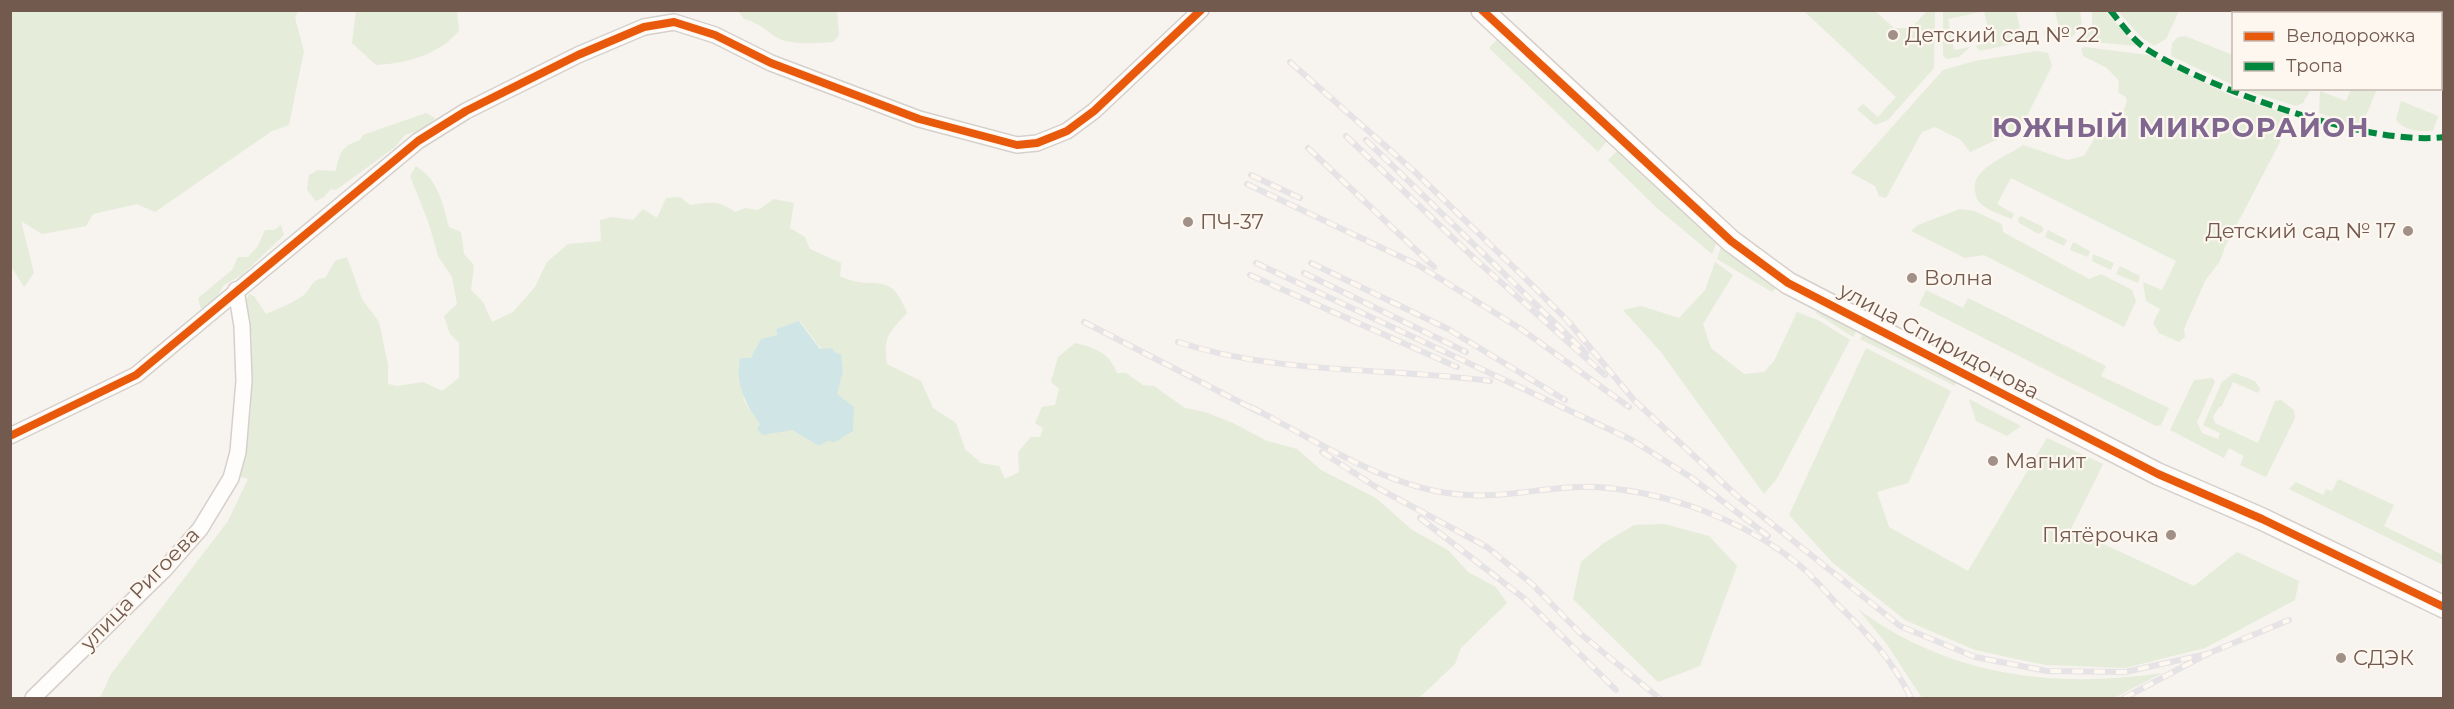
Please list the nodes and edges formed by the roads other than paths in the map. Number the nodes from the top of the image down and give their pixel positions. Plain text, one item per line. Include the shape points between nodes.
1 (1201, 10) edge
2 (1482, 10) edge
3 (236, 290) junction
4 (10, 436) edge
5 (2444, 607) edge
6 (33, 699) edge

1 - 3 street via 1094,111 1067,131 1037,143 1017,145 919,119 859,98 690,26 674,22 644,27 528,79 418,141
2 - 5 street, улица Спиридонова via 1731,241 1788,283 2158,474 2262,519
3 - 4 street via 136,375
3 - 6 street, улица Ригоева via 244,381 238,452 231,478 200,529 164,570

